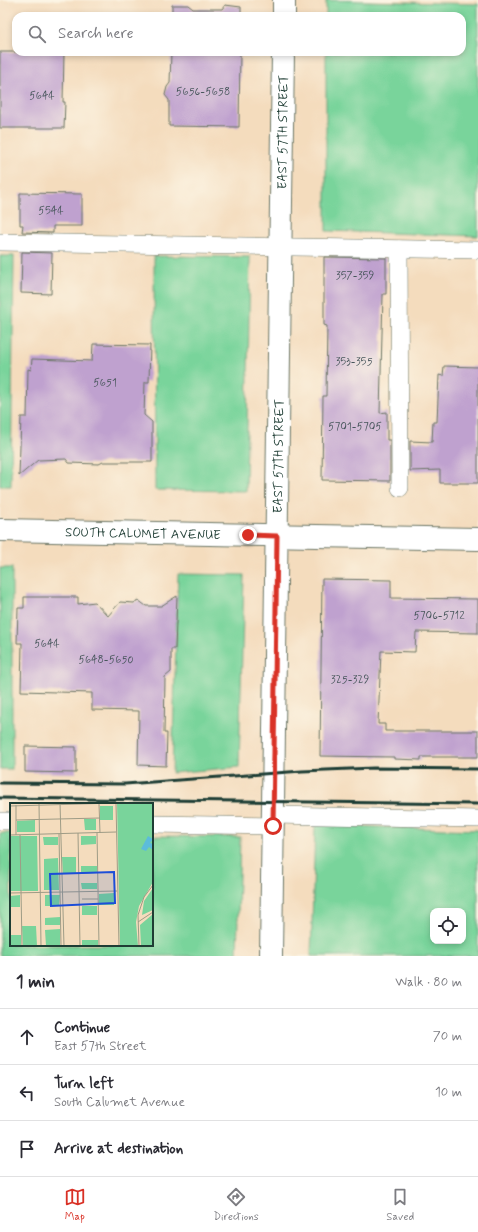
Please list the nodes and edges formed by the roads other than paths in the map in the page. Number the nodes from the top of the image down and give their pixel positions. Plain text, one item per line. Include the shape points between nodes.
1 (284, 0) edge
2 (284, 12) edge
3 (283, 56) edge
4 (0, 242) edge
5 (281, 247) junction
6 (399, 249) junction
7 (478, 250) edge
8 (400, 488) dead end
9 (0, 530) edge
10 (277, 536) junction
11 (478, 539) edge
12 (478, 819) edge
13 (273, 820) junction
14 (153, 824) edge
15 (271, 956) edge

1 - 2 street
3 - 5 street, EAST 57TH STREET
4 - 5 lane
5 - 6 lane
5 - 10 street, EAST 57TH STREET
6 - 7 lane
6 - 8 lane
9 - 10 street, SOUTH CALUMET AVENUE
10 - 11 street, SOUTH CALUMET AVENUE
10 - 13 street, EAST 57TH STREET
12 - 13 lane
13 - 14 lane
13 - 15 street, EAST 57TH STREET

